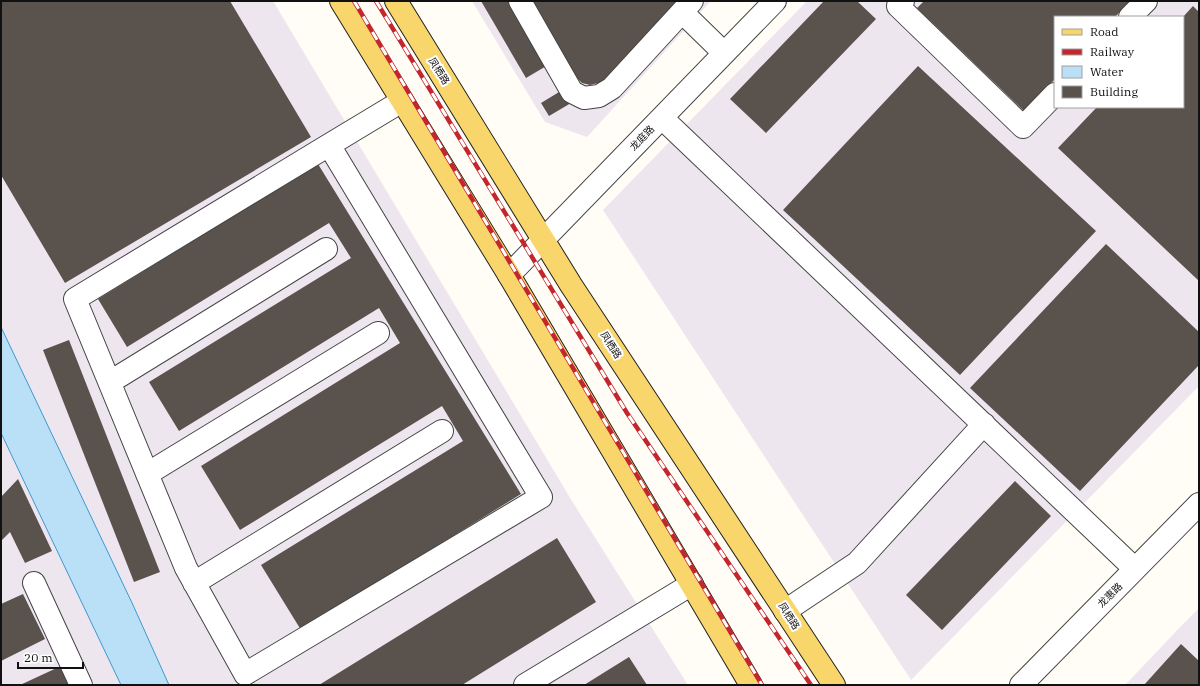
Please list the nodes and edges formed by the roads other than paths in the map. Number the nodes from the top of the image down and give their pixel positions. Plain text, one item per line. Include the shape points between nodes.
1 (341, 1) edge
2 (396, 1) edge
3 (520, 1) edge
4 (775, 1) edge
5 (903, 1) edge
6 (1146, 1) edge
7 (687, 6) edge
8 (1131, 16) edge
9 (724, 53) junction
10 (1054, 95) edge
11 (402, 100) junction
12 (662, 118) junction
13 (329, 145) junction
14 (544, 239) junction
15 (326, 249) dead end
16 (509, 275) junction
17 (378, 333) dead end
18 (110, 382) junction
19 (984, 424) junction
20 (442, 431) dead end
21 (147, 474) junction
22 (1199, 504) edge
23 (1135, 569) junction
24 (34, 583) dead end
25 (194, 583) junction
26 (692, 584) junction
27 (785, 611) junction
28 (81, 685) edge
29 (525, 685) edge
30 (752, 685) edge
31 (834, 685) edge
32 (1020, 685) edge

1 - 11 main road
2 - 14 main road, 凤栖路
3 - 7 street via 572,92 584,98 599,96 612,88
4 - 9 street, 龙庭路
5 - 10 street via 898,6 1023,127
6 - 8 street
7 - 9 street
9 - 12 street, 龙庭路
11 - 13 street
11 - 16 main road
12 - 14 street, 龙庭路
12 - 19 street
13 - 18 street via 75,299
13 - 25 street via 541,497 245,674
14 - 16 street, 龙庭路
14 - 27 main road, 凤栖路
15 - 18 street
16 - 26 main road
17 - 21 street
18 - 21 street
19 - 23 street
19 - 27 street via 857,562
20 - 25 street
21 - 25 street
22 - 23 street, 龙惠路
23 - 32 street, 龙惠路
24 - 28 street
26 - 29 street
26 - 30 main road
27 - 31 main road, 凤栖路

